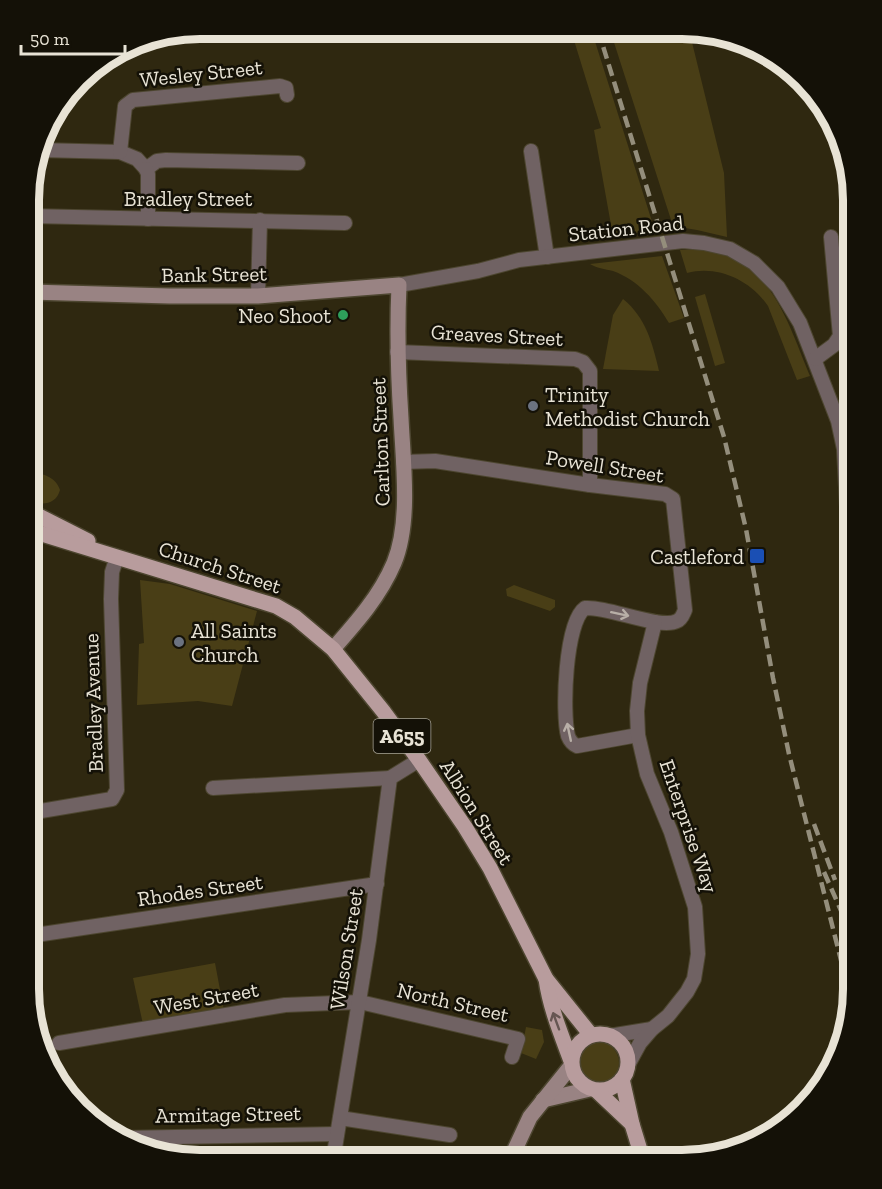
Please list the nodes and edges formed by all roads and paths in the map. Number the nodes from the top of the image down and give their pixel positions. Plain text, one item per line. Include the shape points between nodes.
1 (288, 95) dead end
2 (47, 150) edge
3 (531, 151) dead end
4 (120, 152) junction
5 (298, 163) dead end
6 (146, 169) junction
7 (39, 216) edge
8 (148, 219) junction
9 (260, 220) junction
10 (345, 223) dead end
11 (831, 237) dead end
12 (547, 257) junction
13 (399, 285) junction
14 (39, 292) edge
15 (258, 296) junction
16 (397, 352) junction
17 (815, 359) junction
18 (843, 434) edge
19 (403, 462) junction
20 (590, 485) junction
21 (39, 516) edge
22 (39, 533) edge
23 (117, 556) junction
24 (655, 621) junction
25 (333, 650) junction
26 (638, 735) junction
27 (419, 760) junction
28 (390, 778) junction
29 (213, 788) dead end
30 (39, 811) edge
31 (377, 884) junction
32 (39, 935) edge
33 (546, 979) junction
34 (360, 1002) junction
35 (652, 1029) junction
36 (591, 1035) junction
37 (609, 1036) junction
38 (59, 1043) dead end
39 (512, 1057) dead end
40 (571, 1064) junction
41 (625, 1072) junction
42 (594, 1090) junction
43 (543, 1100) junction
44 (340, 1118) junction
45 (632, 1124) junction
46 (337, 1134) junction
47 (450, 1135) dead end
48 (136, 1137) edge
49 (335, 1150) edge
50 (515, 1150) edge
51 (640, 1150) edge

1 - 4 street, Wesley Street via 286,88 280,86 133,100 125,106
2 - 4 street
3 - 12 street
4 - 6 street via 137,159
5 - 6 street via 166,160
6 - 8 street
7 - 8 street, Bradley Street
8 - 9 street, Bradley Street
9 - 10 street, Bradley Street
9 - 15 street
11 - 17 street via 840,336
12 - 13 street, Station Road
12 - 17 street, Station Road via 683,241 730,249 754,263 778,287 800,323
13 - 15 street, Bank Street
13 - 16 street, Carlton Street
14 - 15 street, Bank Street
16 - 19 street, Carlton Street
16 - 20 street, Greaves Street via 583,362 590,372
17 - 18 street, Station Road
19 - 20 street, Powell Street via 435,461
19 - 25 street, Carlton Street via 405,501 394,563 361,618
20 - 24 street, Powell Street via 665,494 673,499 685,610 675,622
21 - 23 main road, Church Street / A655
22 - 23 main road, Church Street / A655
23 - 25 main road, Church Street / A655 via 276,606 296,617
23 - 30 street, Bradley Avenue via 111,599 117,790 112,799
24 - 26 street, Enterprise Way via 640,683
26 -> 24 street via 572,744 568,737 568,646 579,612 585,608
25 - 27 main road, Albion Street / A655
26 - 35 street, Enterprise Way via 647,774 671,832 698,922 694,979 676,1007
27 - 28 street
27 - 33 main road, Albion Street / A655 via 490,868
28 - 29 street
28 - 31 street, Wilson Street
31 - 32 street, Rhodes Street
31 - 34 street, Wilson Street
33 - 36 main road, Albion Street / A655
40 -> 33 main road, Albion Street / A655
34 - 38 street, West Street via 285,1005
34 - 39 street, North Street via 518,1039
34 - 44 street, Wilson Street
35 - 37 street
35 - 41 street, Enterprise Way
36 - 37 main road
36 - 40 main road via 575,1048
37 - 41 main road via 626,1051
40 - 42 main road via 578,1080
40 - 43 street
41 - 42 main road via 615,1086
41 - 45 main road
42 - 43 street
42 - 45 main road
43 - 50 street via 530,1116
44 - 46 street, Wilson Street
44 - 47 street
45 - 51 main road
46 - 48 street, Armitage Street
46 - 49 street, Wilson Street

